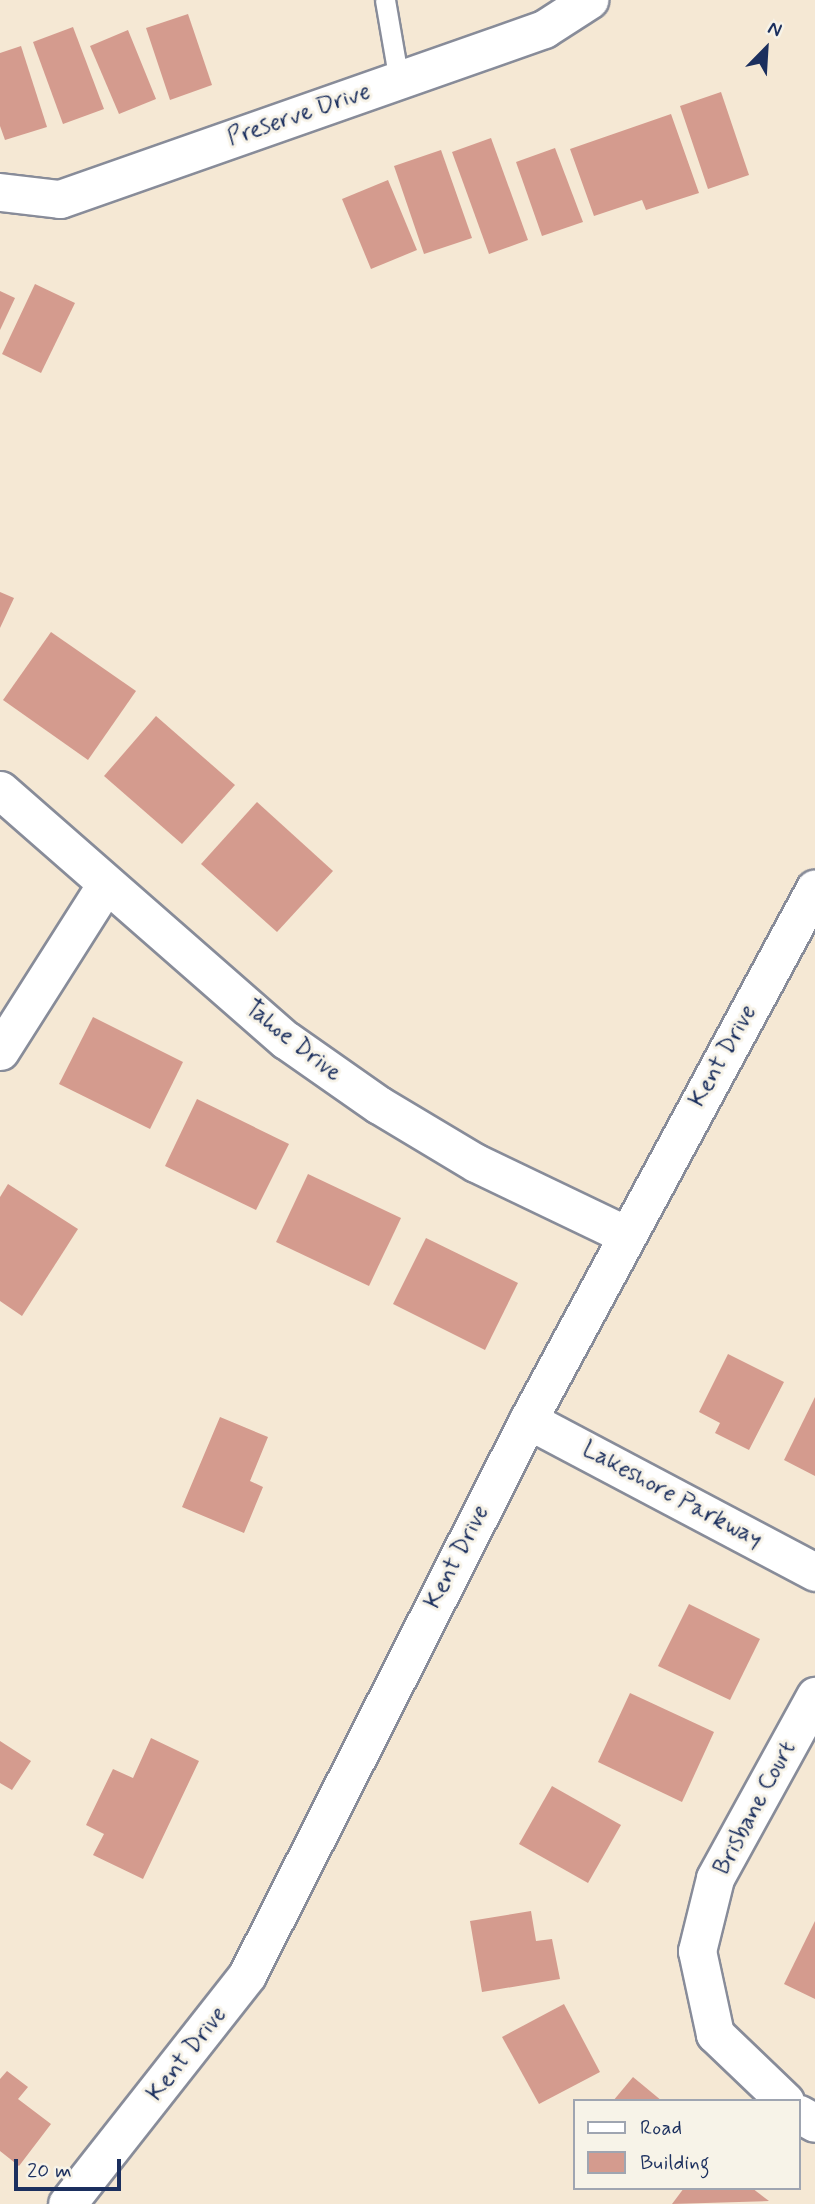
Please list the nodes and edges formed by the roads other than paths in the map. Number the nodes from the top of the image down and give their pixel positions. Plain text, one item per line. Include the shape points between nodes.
1 (385, 0) edge
2 (589, 0) edge
3 (399, 80) junction
4 (0, 192) edge
5 (0, 790) edge
6 (106, 884) junction
7 (815, 888) edge
8 (0, 1052) edge
9 (626, 1236) junction
10 (528, 1420) junction
11 (815, 1572) edge
12 (815, 1696) edge
13 (783, 2099) edge
14 (67, 2204) edge

1 - 3 lane
2 - 3 street, Preserve Drive via 544,30
3 - 4 street, Preserve Drive via 60,199
5 - 6 street, Tahoe Drive
6 - 8 street
6 - 9 street, Tahoe Drive via 286,1040 380,1105 476,1163
7 - 9 street, Kent Drive
9 - 10 street, Kent Drive
10 - 11 street, Lakeshore Parkway
10 - 14 street, Kent Drive via 247,1975
12 - 13 street, Brisbane Court via 715,1878 697,1951 715,2034

